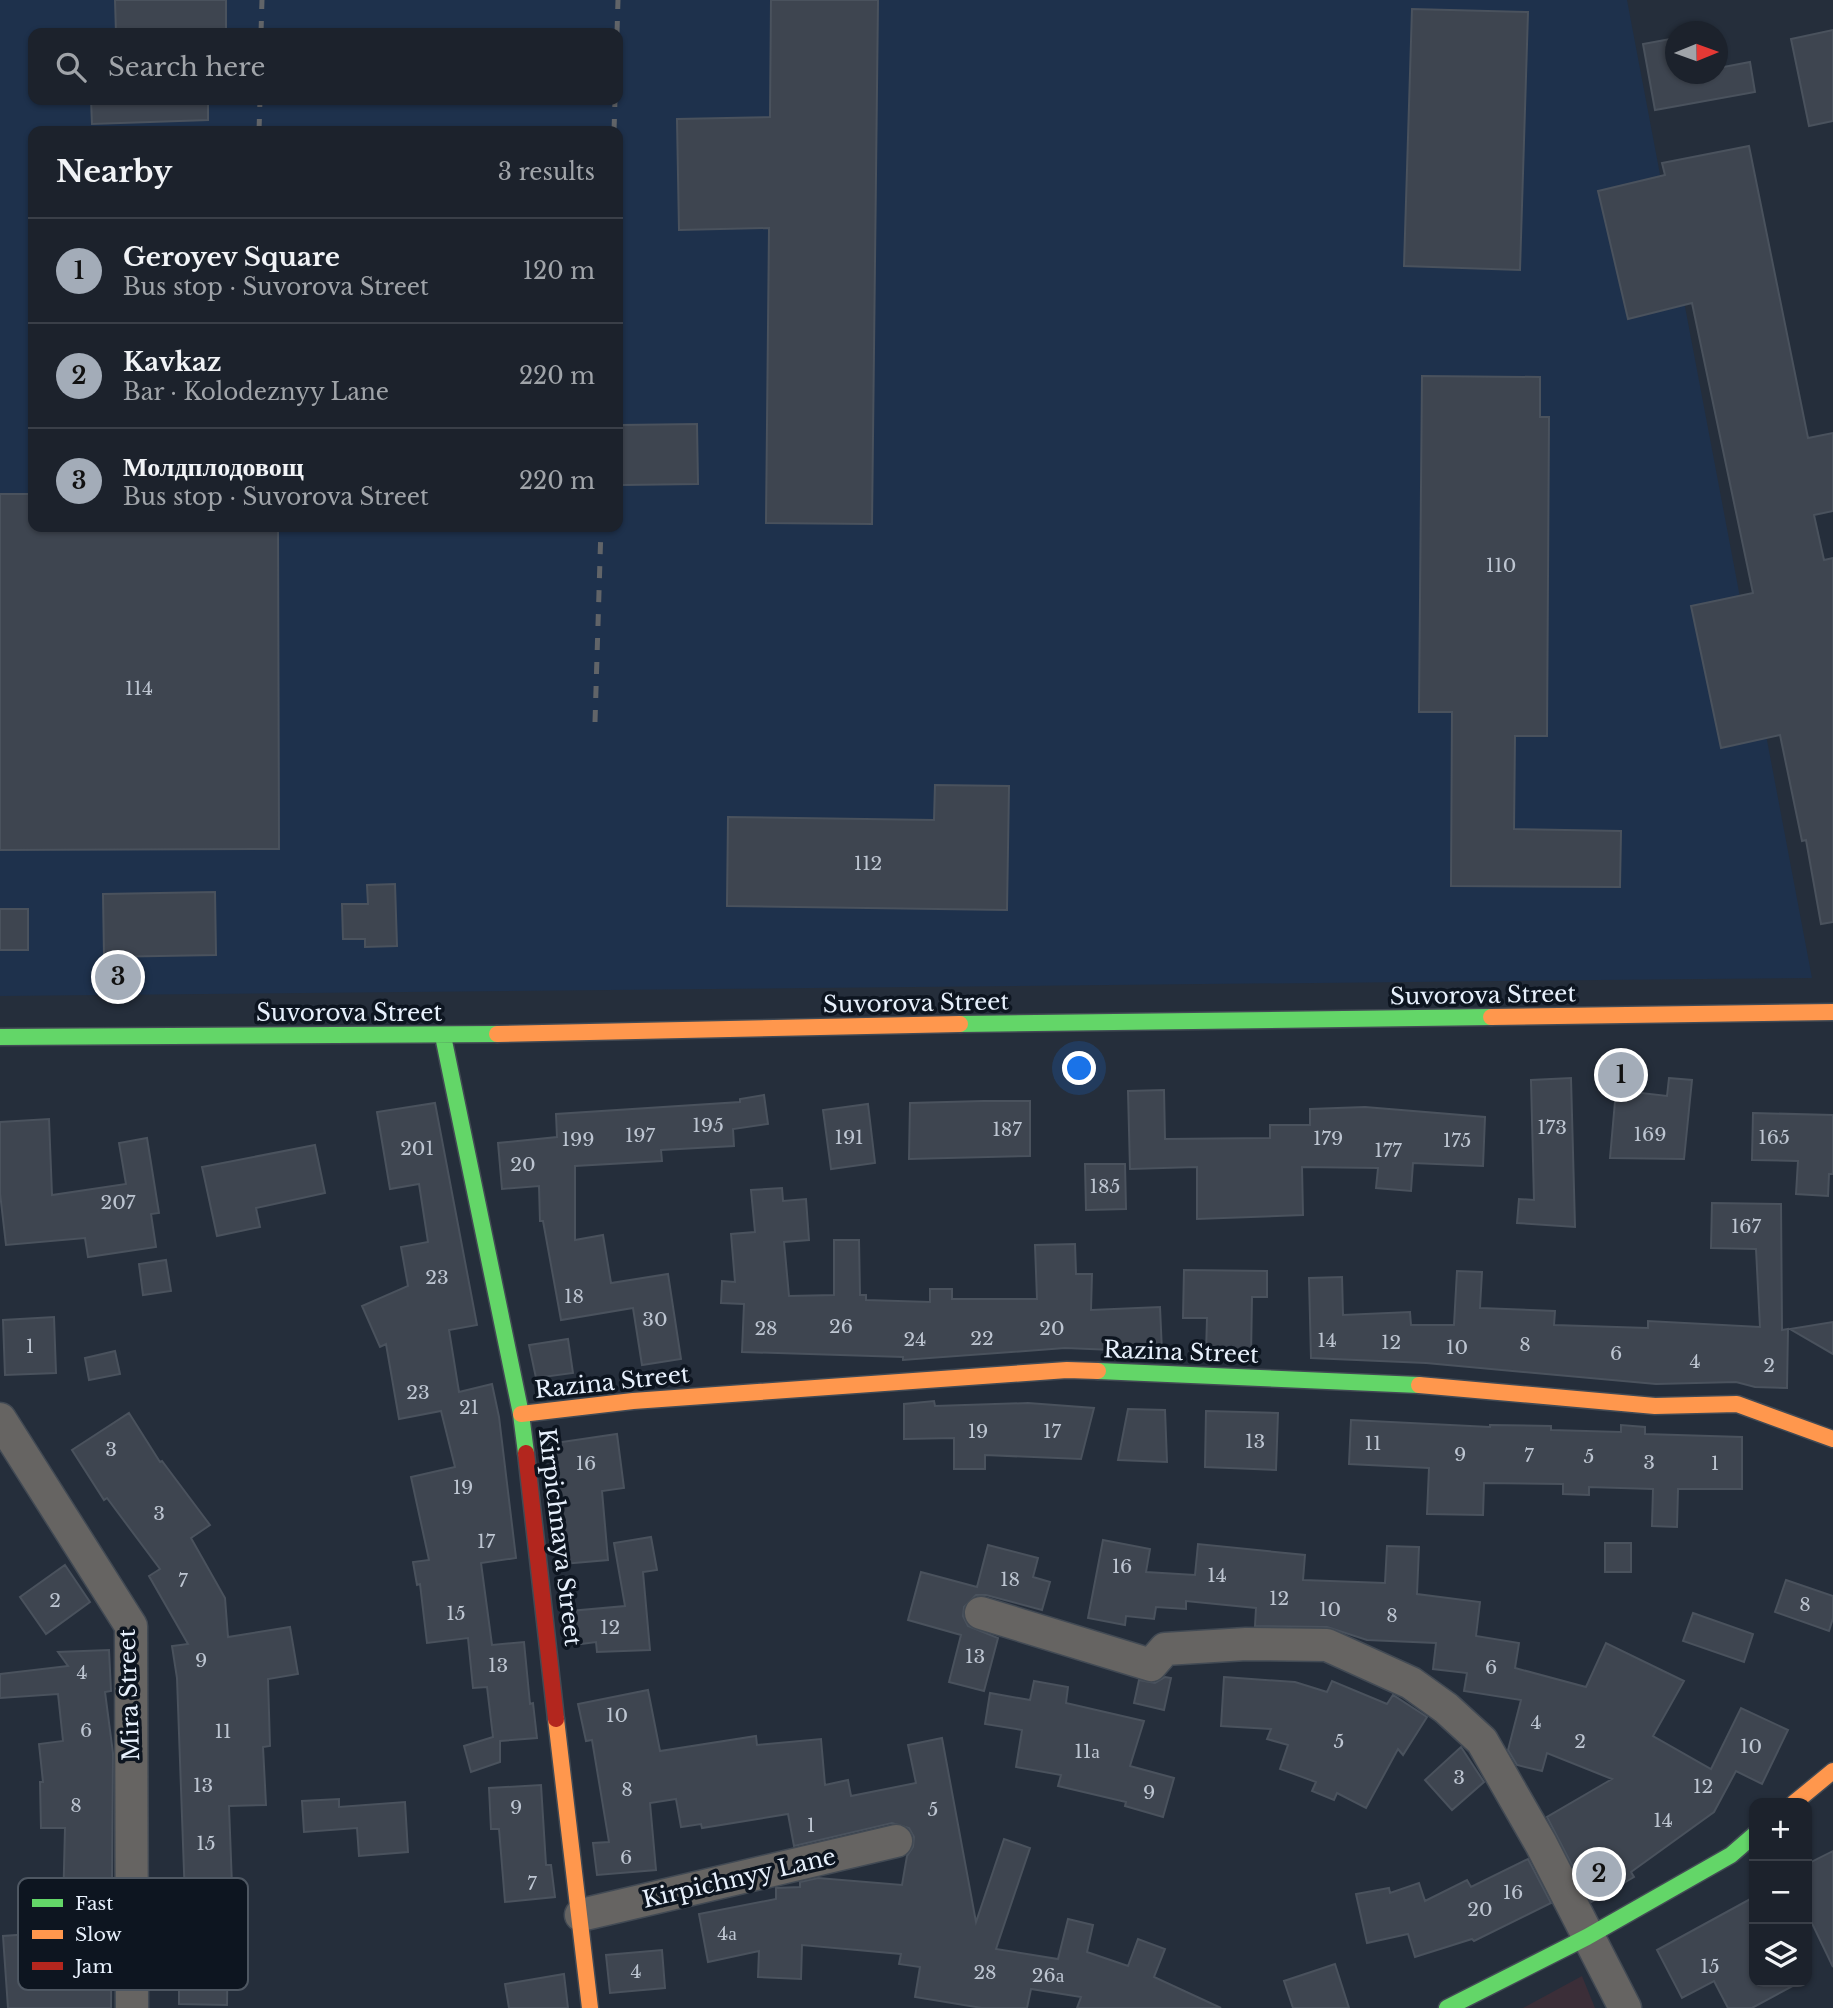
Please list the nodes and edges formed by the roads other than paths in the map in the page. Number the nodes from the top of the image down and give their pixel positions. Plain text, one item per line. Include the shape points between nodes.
1 (1833, 1012) edge
2 (443, 1036) junction
3 (0, 1037) edge
4 (521, 1414) junction
5 (0, 1419) edge
6 (1833, 1439) edge
7 (981, 1613) dead end
8 (1833, 1771) edge
9 (1800, 1798) edge
10 (1749, 1839) edge
11 (896, 1841) dead end
12 (132, 1878) edge
13 (581, 1915) junction
14 (1587, 1937) junction
15 (132, 1990) edge
16 (132, 2008) edge
17 (590, 2008) edge
18 (1447, 2008) edge
19 (1625, 2008) edge

1 - 2 street, Suvorova Street via 643,1029
2 - 3 street, Suvorova Street
2 - 4 street, Kirpichnaya Street
4 - 6 street, Razina Street via 634,1401 1067,1370 1424,1385 1655,1406 1737,1404
4 - 13 street, Kirpichnaya Street
5 - 12 street, Mira Street via 131,1626
7 - 14 street via 1151,1665 1165,1649 1326,1645 1411,1683 1482,1741
8 - 9 street
10 - 14 street via 1731,1855
11 - 13 street, Kirpichnyy Lane
13 - 17 street, Kirpichnaya Street
14 - 18 street
14 - 19 street
15 - 16 street, Mira Street

